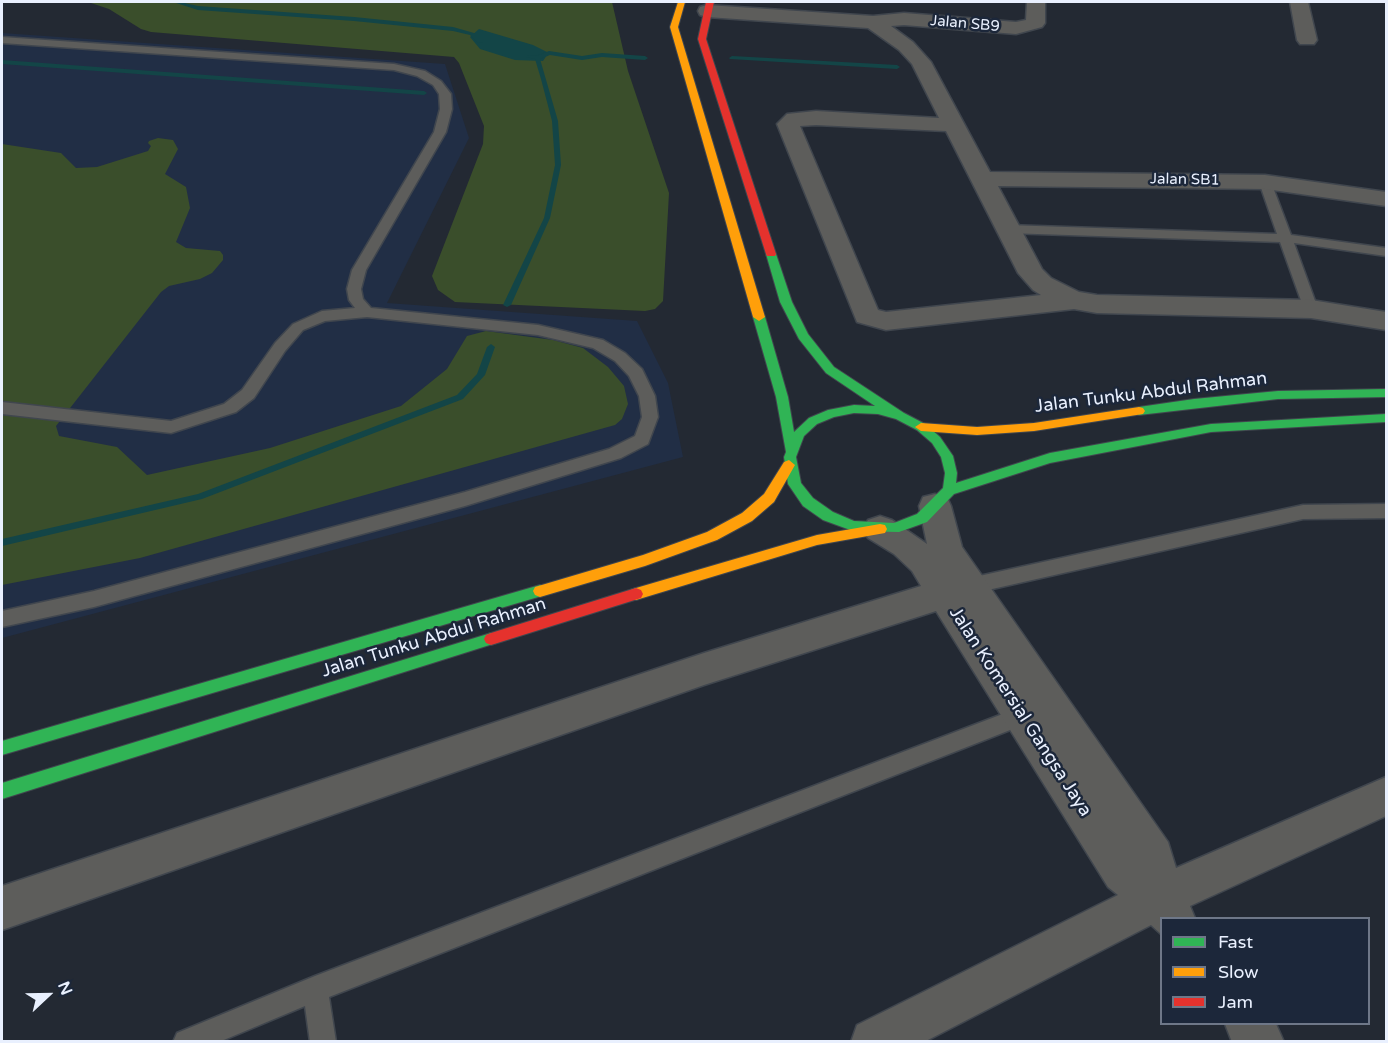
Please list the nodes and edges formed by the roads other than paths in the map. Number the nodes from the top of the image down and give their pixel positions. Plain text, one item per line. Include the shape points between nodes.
1 (681, 2) edge
2 (1036, 2) edge
3 (1299, 2) edge
4 (709, 6) edge
5 (875, 12) edge
6 (2, 40) edge
7 (1307, 40) dead end
8 (682, 106) dead end
9 (954, 125) junction
10 (712, 164) junction
11 (981, 179) junction
12 (1265, 182) junction
13 (1386, 199) edge
14 (1007, 230) junction
15 (1285, 238) junction
16 (1386, 252) edge
17 (1074, 300) junction
18 (1311, 309) junction
19 (367, 312) junction
20 (1386, 321) edge
21 (1386, 393) edge
22 (2, 408) edge
23 (900, 416) junction
24 (1386, 418) edge
25 (921, 427) junction
26 (791, 450) junction
27 (789, 465) junction
28 (942, 498) junction
29 (1386, 511) edge
30 (880, 529) junction
31 (957, 590) junction
32 (2, 618) edge
33 (1021, 716) junction
34 (2, 748) edge
35 (2, 791) edge
36 (1386, 796) edge
37 (2, 908) edge
38 (1165, 908) edge
39 (315, 989) junction
40 (1249, 1025) edge
41 (186, 1041) edge
42 (323, 1041) edge
43 (874, 1041) edge
44 (1261, 1041) edge

1 - 10 main road via 674,27
2 - 5 street, Jalan SB9 via 1035,23 1016,28
3 - 7 street
4 - 5 street
4 - 23 main road via 702,39 786,302 803,336 830,370
5 - 9 street via 921,62
6 - 19 lane via 394,67 421,73 437,83 445,94 446,109 440,132 359,270 354,289 356,300
8 - 10 main road
9 - 11 street
9 - 17 street via 816,118 788,124 867,316 886,321
10 - 26 main road via 782,397
11 - 12 street, Jalan SB1
11 - 14 street
12 - 13 street, Jalan SB1
12 - 15 lane
14 - 15 lane
14 - 17 street via 1031,273 1042,284
15 - 16 lane
15 - 18 lane
17 - 18 street via 1097,304
18 - 20 street
19 - 22 lane via 322,316 298,327 279,347 248,394 230,408 171,426
19 - 32 lane via 538,330 598,344 620,357 636,373 647,396 650,417 642,440 615,454 454,502 94,598
21 - 25 main road, Jalan Tunku Abdul Rahman via 1268,396 1194,403 1034,427
23 - 25 main road
23 - 26 main road via 866,410 832,413 813,421 799,434
24 - 28 main road via 1211,428 1050,458
25 - 28 main road via 947,456 951,473
26 - 27 main road
27 - 30 main road via 795,484 808,502 853,526
27 - 34 main road, Jalan Tunku Abdul Rahman via 769,498 747,517 712,536 645,560
28 - 30 main road via 922,518
28 - 31 street, Jalan Komersial Gangsa Jaya via 940,534
29 - 31 lane via 1303,512
30 - 31 street, Jalan Komersial Gangsa Jaya via 906,545
30 - 35 main road, Jalan Tunku Abdul Rahman via 818,540 718,568
31 - 33 street, Jalan Komersial Gangsa Jaya
31 - 37 street via 704,669
31 - 38 street, Jalan Komersial Gangsa Jaya via 1153,857
33 - 38 street, Jalan Komersial Gangsa Jaya via 1123,872
33 - 39 lane
36 - 38 street
38 - 43 street
39 - 41 lane
39 - 42 lane
40 - 44 street

